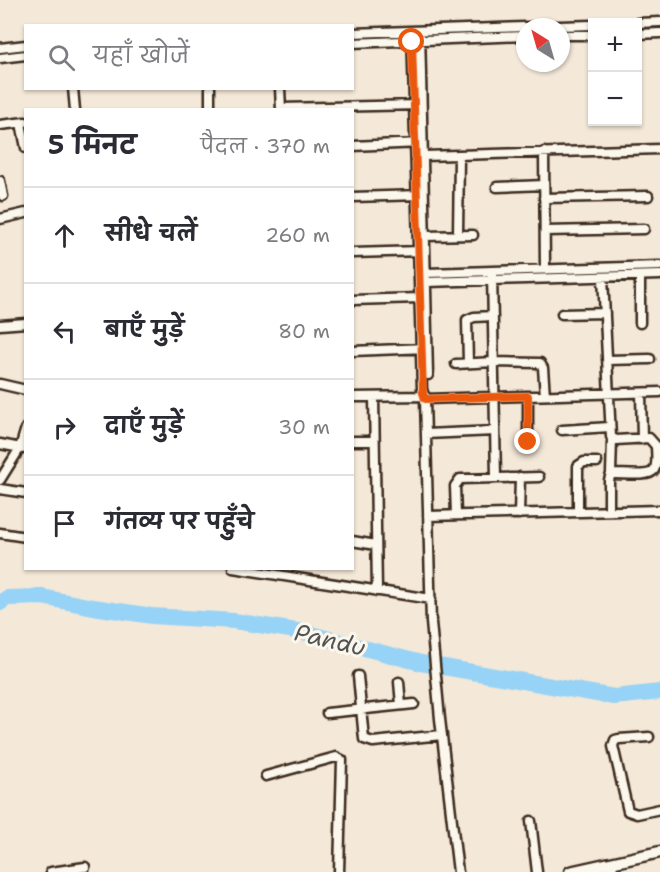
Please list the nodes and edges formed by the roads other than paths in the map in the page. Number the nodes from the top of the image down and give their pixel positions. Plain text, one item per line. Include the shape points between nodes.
1 (660, 22) edge
2 (642, 23) edge
3 (588, 26) edge
4 (516, 27) edge
5 (486, 28) junction
6 (570, 30) edge
7 (576, 30) junction
8 (416, 31) junction
9 (570, 32) edge
10 (354, 33) edge
11 (588, 33) edge
12 (660, 33) edge
13 (642, 34) edge
14 (516, 37) edge
15 (486, 39) junction
16 (417, 42) junction
17 (354, 43) edge
18 (24, 45) edge
19 (0, 48) edge
20 (24, 55) edge
21 (0, 58) edge
22 (73, 90) edge
23 (210, 90) edge
24 (280, 90) edge
25 (419, 105) junction
26 (75, 108) edge
27 (210, 108) edge
28 (281, 108) edge
29 (316, 108) edge
30 (23, 122) edge
31 (0, 125) edge
32 (420, 143) junction
33 (354, 146) edge
34 (660, 149) edge
35 (544, 152) junction
36 (459, 155) junction
37 (424, 156) junction
38 (0, 181) edge
39 (544, 185) junction
40 (497, 187) dead end
41 (421, 195) junction
42 (3, 196) dead end
43 (648, 196) dead end
44 (354, 197) edge
45 (544, 198) junction
46 (24, 213) edge
47 (0, 219) edge
48 (644, 230) dead end
49 (545, 231) junction
50 (458, 235) junction
51 (473, 235) dead end
52 (426, 236) junction
53 (422, 251) junction
54 (354, 252) edge
55 (660, 266) edge
56 (545, 269) junction
57 (492, 275) junction
58 (660, 275) edge
59 (640, 276) junction
60 (425, 277) junction
61 (603, 277) junction
62 (420, 298) junction
63 (354, 300) edge
64 (605, 313) junction
65 (562, 314) dead end
66 (492, 316) junction
67 (640, 322) dead end
68 (24, 323) edge
69 (0, 325) edge
70 (425, 349) junction
71 (354, 351) edge
72 (650, 359) dead end
73 (607, 360) junction
74 (494, 362) junction
75 (468, 363) junction
76 (456, 364) dead end
77 (0, 384) edge
78 (24, 390) edge
79 (660, 392) edge
80 (641, 393) junction
81 (609, 394) junction
82 (545, 395) junction
83 (528, 396) junction
84 (354, 397) edge
85 (374, 397) junction
86 (495, 397) junction
87 (425, 398) junction
88 (609, 427) junction
89 (562, 430) dead end
90 (495, 431) junction
91 (426, 434) junction
92 (612, 439) junction
93 (642, 439) junction
94 (354, 441) edge
95 (374, 441) junction
96 (528, 442) dead end
97 (0, 444) edge
98 (22, 448) edge
99 (597, 462) dead end
100 (611, 474) junction
101 (520, 477) junction
102 (539, 477) dead end
103 (496, 478) junction
104 (0, 480) edge
105 (0, 489) edge
106 (24, 493) edge
107 (660, 510) edge
108 (609, 511) junction
109 (578, 512) junction
110 (519, 514) junction
111 (456, 515) junction
112 (428, 516) junction
113 (0, 533) edge
114 (24, 537) edge
115 (354, 541) edge
116 (376, 544) junction
117 (251, 570) edge
118 (298, 570) edge
119 (298, 578) junction
120 (377, 591) junction
121 (430, 599) junction
122 (358, 676) dead end
123 (399, 682) dead end
124 (414, 704) dead end
125 (401, 705) junction
126 (360, 709) junction
127 (327, 713) dead end
128 (442, 735) junction
129 (649, 737) dead end
130 (266, 776) dead end
131 (660, 809) edge
132 (531, 821) dead end
133 (660, 852) edge
134 (85, 867) dead end
135 (612, 867) edge
136 (51, 872) edge
137 (339, 872) edge
138 (458, 872) edge
139 (537, 872) edge
140 (570, 872) edge

1 - 2 street
3 - 7 street
4 - 5 street
5 - 8 street
5 - 15 street
6 - 7 street
7 - 9 street
7 - 11 street
8 - 10 street
8 - 16 street
12 - 13 street
14 - 15 street
15 - 16 street
16 - 17 street
16 - 25 street
18 - 19 street
20 - 21 street
22 - 26 street
23 - 27 street
24 - 28 street
25 - 29 street
25 - 32 street
30 - 31 street
32 - 33 street
32 - 37 street
32 - 41 street
34 - 35 street
35 - 36 street
35 - 39 street
36 - 37 street
36 - 50 street
37 - 41 street
38 - 42 street
39 - 40 street
39 - 45 street
41 - 44 street
41 - 52 street
41 - 53 street
43 - 45 street
45 - 49 street
46 - 47 street
48 - 49 street
49 - 56 street
50 - 51 street
50 - 52 street
52 - 53 street
53 - 54 street
53 - 60 street
55 - 56 street
56 - 57 street
57 - 60 street
57 - 61 street
57 - 66 street
58 - 59 street
59 - 61 street
59 - 67 street
60 - 62 street
60 - 70 street
61 - 64 street
62 - 63 street
62 - 70 street
64 - 65 street
64 - 73 street
66 - 74 street
66 - 75 street via 467,320
68 - 69 street
70 - 71 street
70 - 87 street
72 - 73 street
73 - 81 street
74 - 75 street
74 - 82 street via 540,363
74 - 86 street
75 - 76 street
77 - 78 street
79 - 80 street
80 - 81 street
80 - 93 street
81 - 82 street
81 - 88 street
82 - 83 street
83 - 86 street
83 - 96 street
84 - 85 street
85 - 87 street
85 - 95 street
86 - 87 street
86 - 90 street
87 - 91 street
88 - 89 street
88 - 92 street
90 - 91 street
90 - 103 street
91 - 112 street
92 - 93 street
92 - 100 street
93 - 100 street via 652,440 656,446 653,472
94 - 95 street
95 - 116 street
97 - 98 street
98 - 104 street
99 - 109 street via 578,466
100 - 108 street
101 - 102 street
101 - 103 street
101 - 110 street
103 - 111 street via 457,481
105 - 106 street
107 - 108 street
108 - 109 street
109 - 110 street
110 - 111 street
111 - 112 street
112 - 121 street
113 - 114 street
115 - 116 street
116 - 120 street
117 - 119 street
118 - 119 street
119 - 120 street
120 - 121 street
121 - 128 street
122 - 126 street
123 - 125 street
124 - 125 street
125 - 126 street
126 - 127 street
126 - 128 street via 363,736 368,742
128 - 138 street
129 - 131 street via 619,739 613,746 628,811 637,814
130 - 137 street via 336,756 342,760
132 - 139 street
133 - 135 street
134 - 136 street
135 - 140 street

